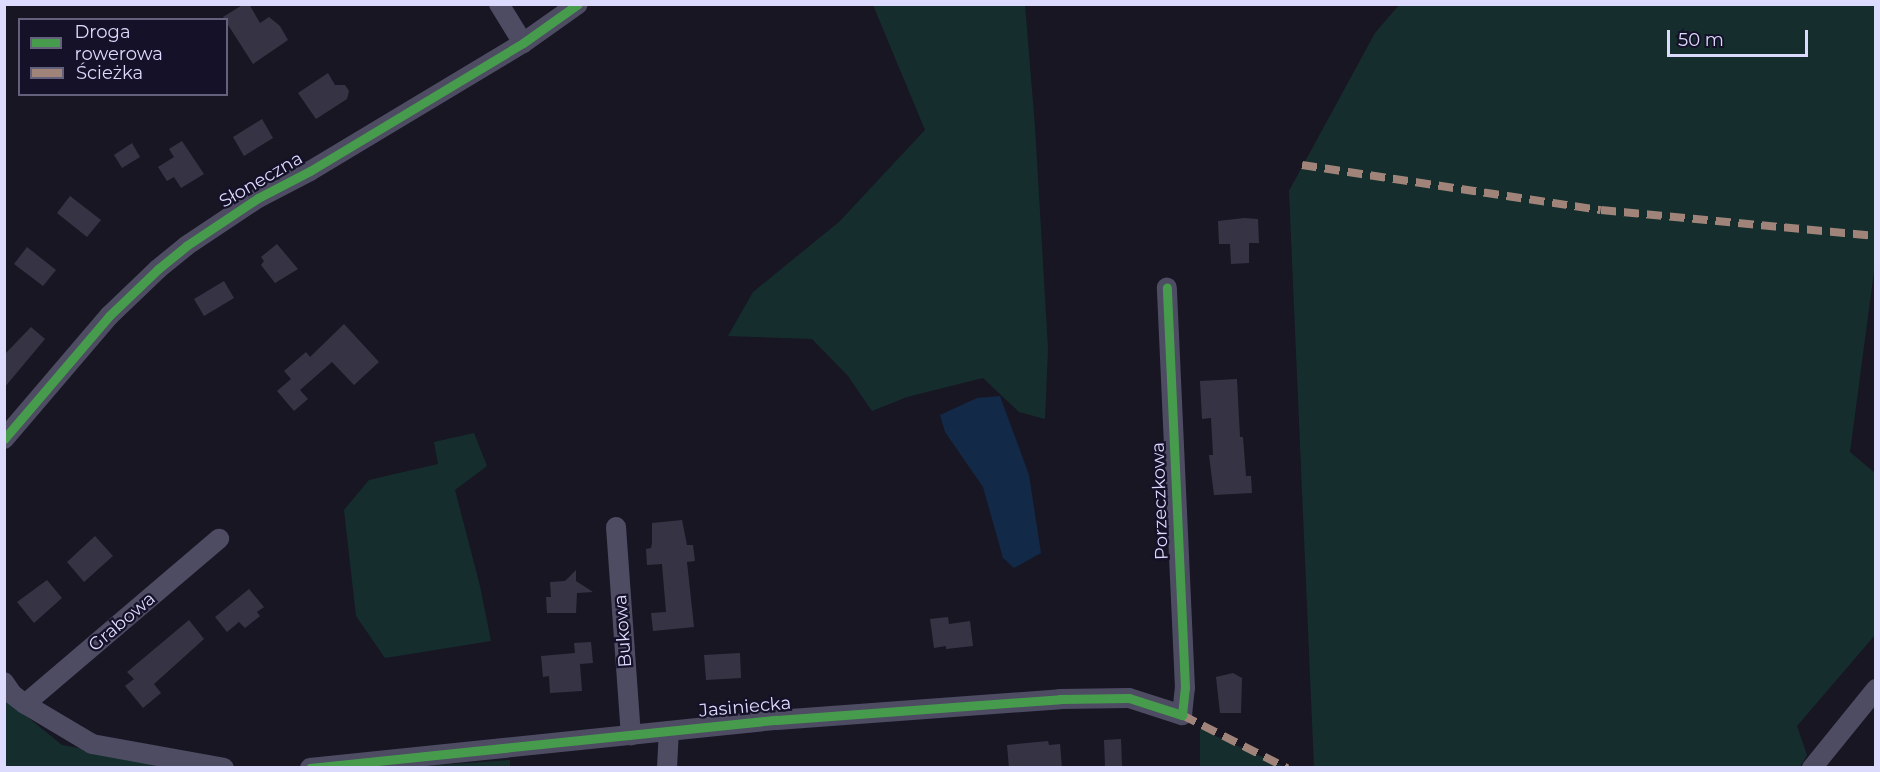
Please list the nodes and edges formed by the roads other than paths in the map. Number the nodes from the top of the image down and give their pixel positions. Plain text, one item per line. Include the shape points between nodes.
1 (499, 4) edge
2 (578, 4) edge
3 (523, 43) junction
4 (1167, 287) dead end
5 (4, 439) edge
6 (616, 526) dead end
7 (219, 539) dead end
8 (4, 682) edge
9 (1875, 689) edge
10 (25, 704) junction
11 (1182, 715) joint
12 (669, 731) junction
13 (631, 735) junction
14 (224, 768) edge
15 (310, 768) edge
16 (667, 768) edge
17 (1812, 768) edge

1 - 3 street
2 - 3 street, Słoneczna
3 - 5 street, Słoneczna via 258,198 186,246 109,316
4 - 11 street, Porzeczkowa via 1185,688
6 - 13 street, Bukowa
7 - 10 street, Grabowa
8 - 10 street
9 - 17 street
10 - 14 street via 92,744
11 - 12 street, Jasiniecka via 1129,698 1060,699
12 - 13 street, Jasiniecka
12 - 16 street
13 - 15 street, Jasiniecka

